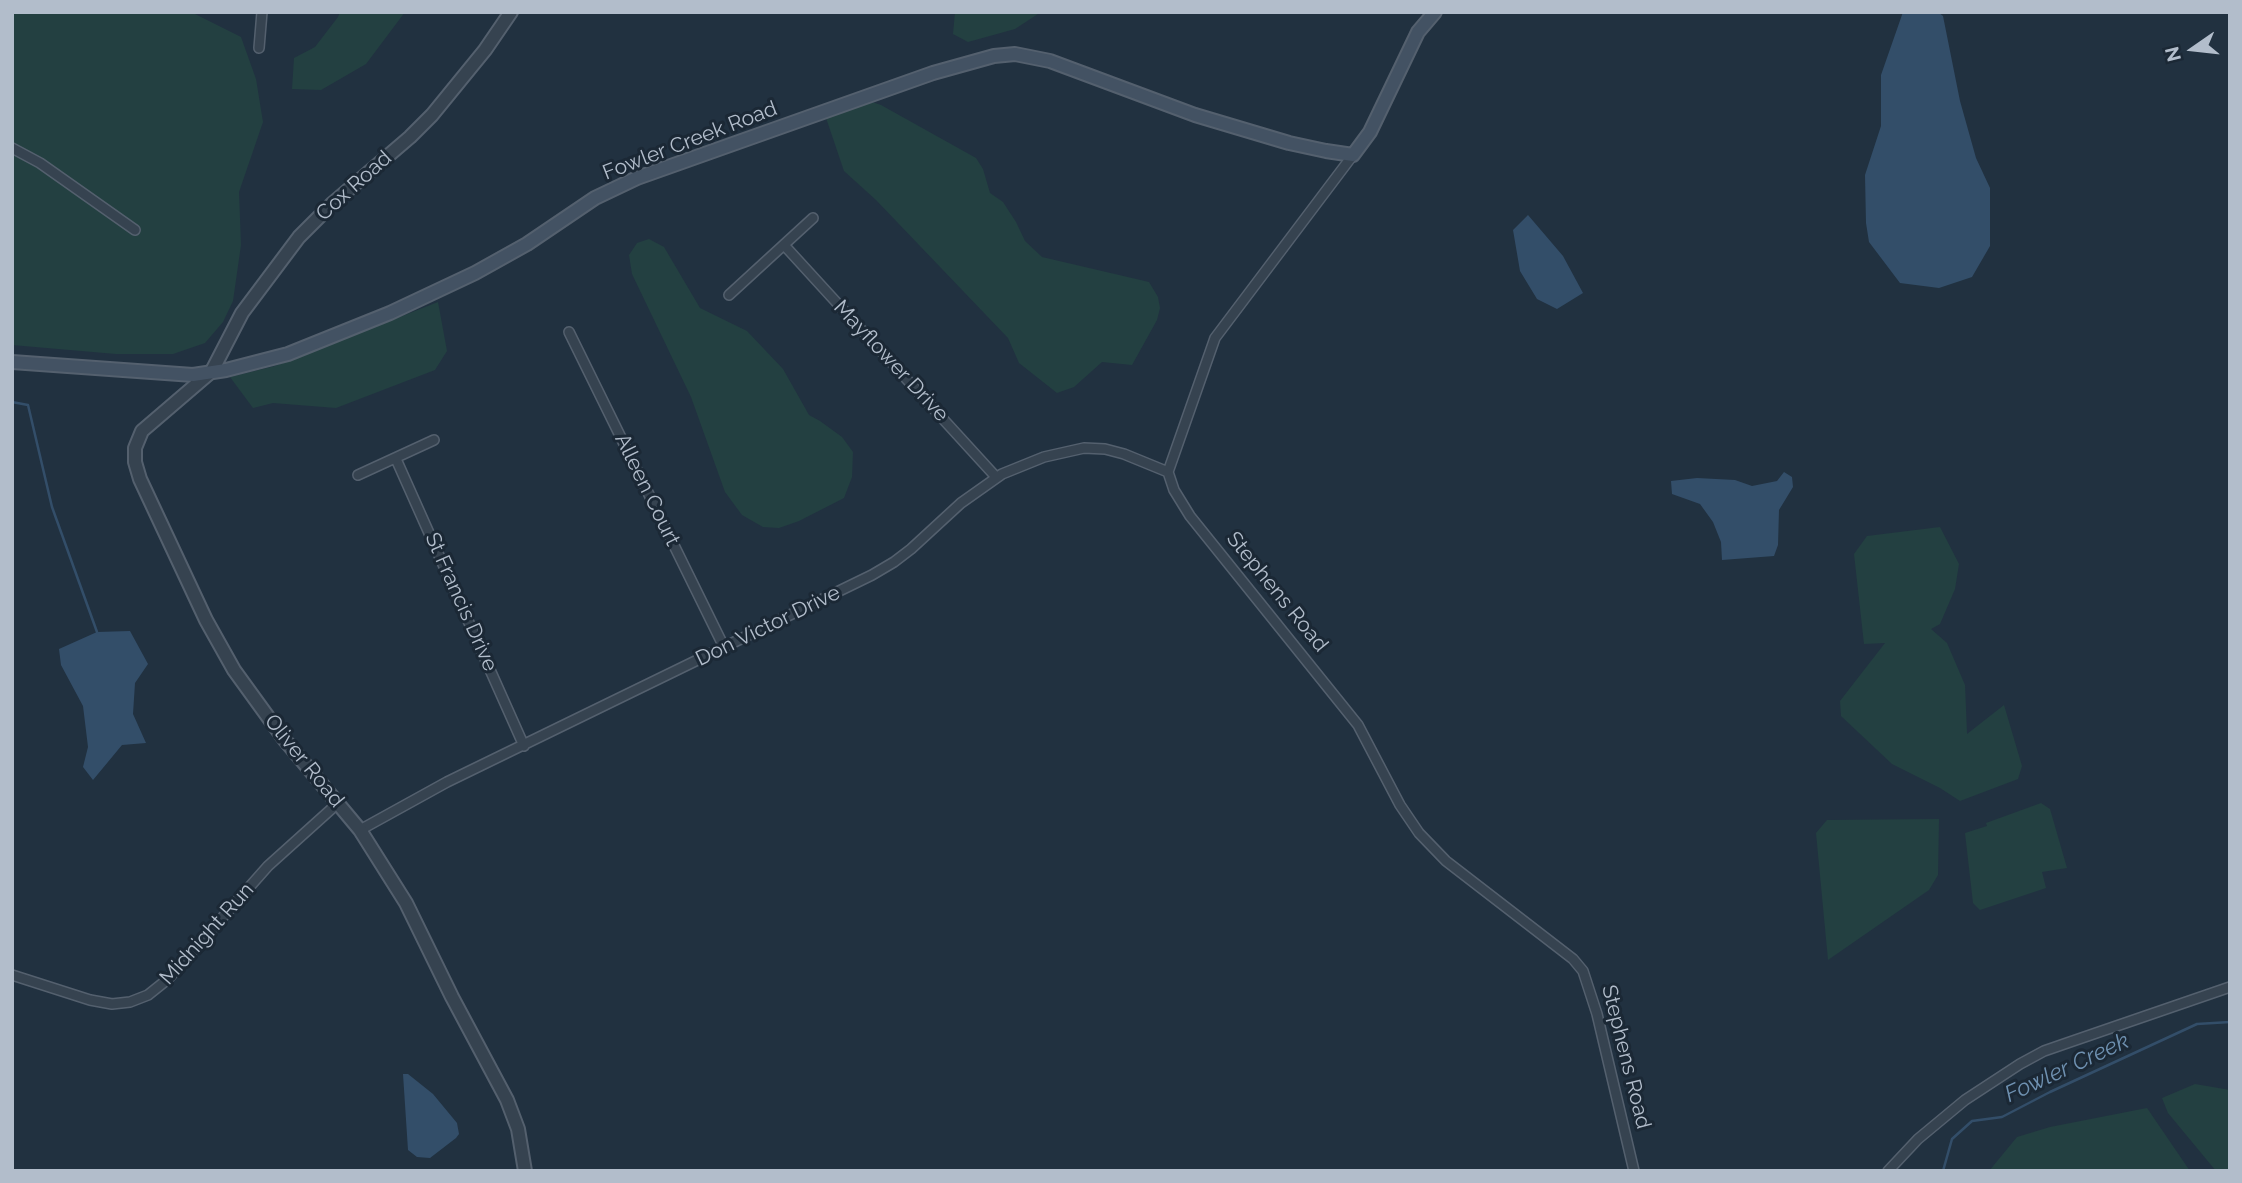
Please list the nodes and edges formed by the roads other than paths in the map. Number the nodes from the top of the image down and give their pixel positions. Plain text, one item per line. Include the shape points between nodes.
1 (262, 12) edge
2 (511, 12) edge
3 (1435, 12) edge
4 (259, 48) dead end
5 (12, 148) edge
6 (1353, 155) junction
7 (813, 218) dead end
8 (135, 230) dead end
9 (784, 245) junction
10 (729, 295) dead end
11 (569, 332) dead end
12 (12, 362) edge
13 (212, 371) junction
14 (434, 440) dead end
15 (396, 459) junction
16 (1168, 472) junction
17 (358, 475) dead end
18 (996, 477) junction
19 (724, 647) junction
20 (524, 746) junction
21 (338, 803) junction
22 (360, 830) junction
23 (12, 975) edge
24 (2230, 987) edge
25 (525, 1171) edge
26 (1634, 1171) edge
27 (1888, 1171) edge

1 - 4 street
2 - 13 street, Cox Road via 432,115 299,237 247,305
3 - 6 main road via 1418,32 1370,132
5 - 8 street
6 - 13 main road, Fowler Creek Road via 1289,143 1195,115 1050,61 1015,54 994,56 933,73 636,178 436,292 288,354
6 - 16 street via 1215,338
7 - 9 street
9 - 10 street
9 - 18 street, Mayflower Drive
11 - 19 street, Alleen Court
12 - 13 main road, Fowler Creek Road via 193,374
13 - 21 street, Oliver Road via 142,430 135,462 206,620 234,670
14 - 15 street
15 - 17 street
15 - 20 street, St Francis Drive
16 - 18 street, Don Victor Drive via 1124,454 1084,448 1044,457
16 - 26 street, Stephens Road via 1190,516 1358,725 1419,833 1446,861 1583,971
18 - 19 street, Don Victor Drive via 894,562
19 - 20 street, Don Victor Drive
20 - 22 street, Don Victor Drive
21 - 22 street, Oliver Road
21 - 23 street, Midnight Run via 260,874 168,979 148,995 112,1004
22 - 25 street, Oliver Road via 406,903 497,1077 518,1129
24 - 27 street via 2045,1051 2020,1064 1965,1100

